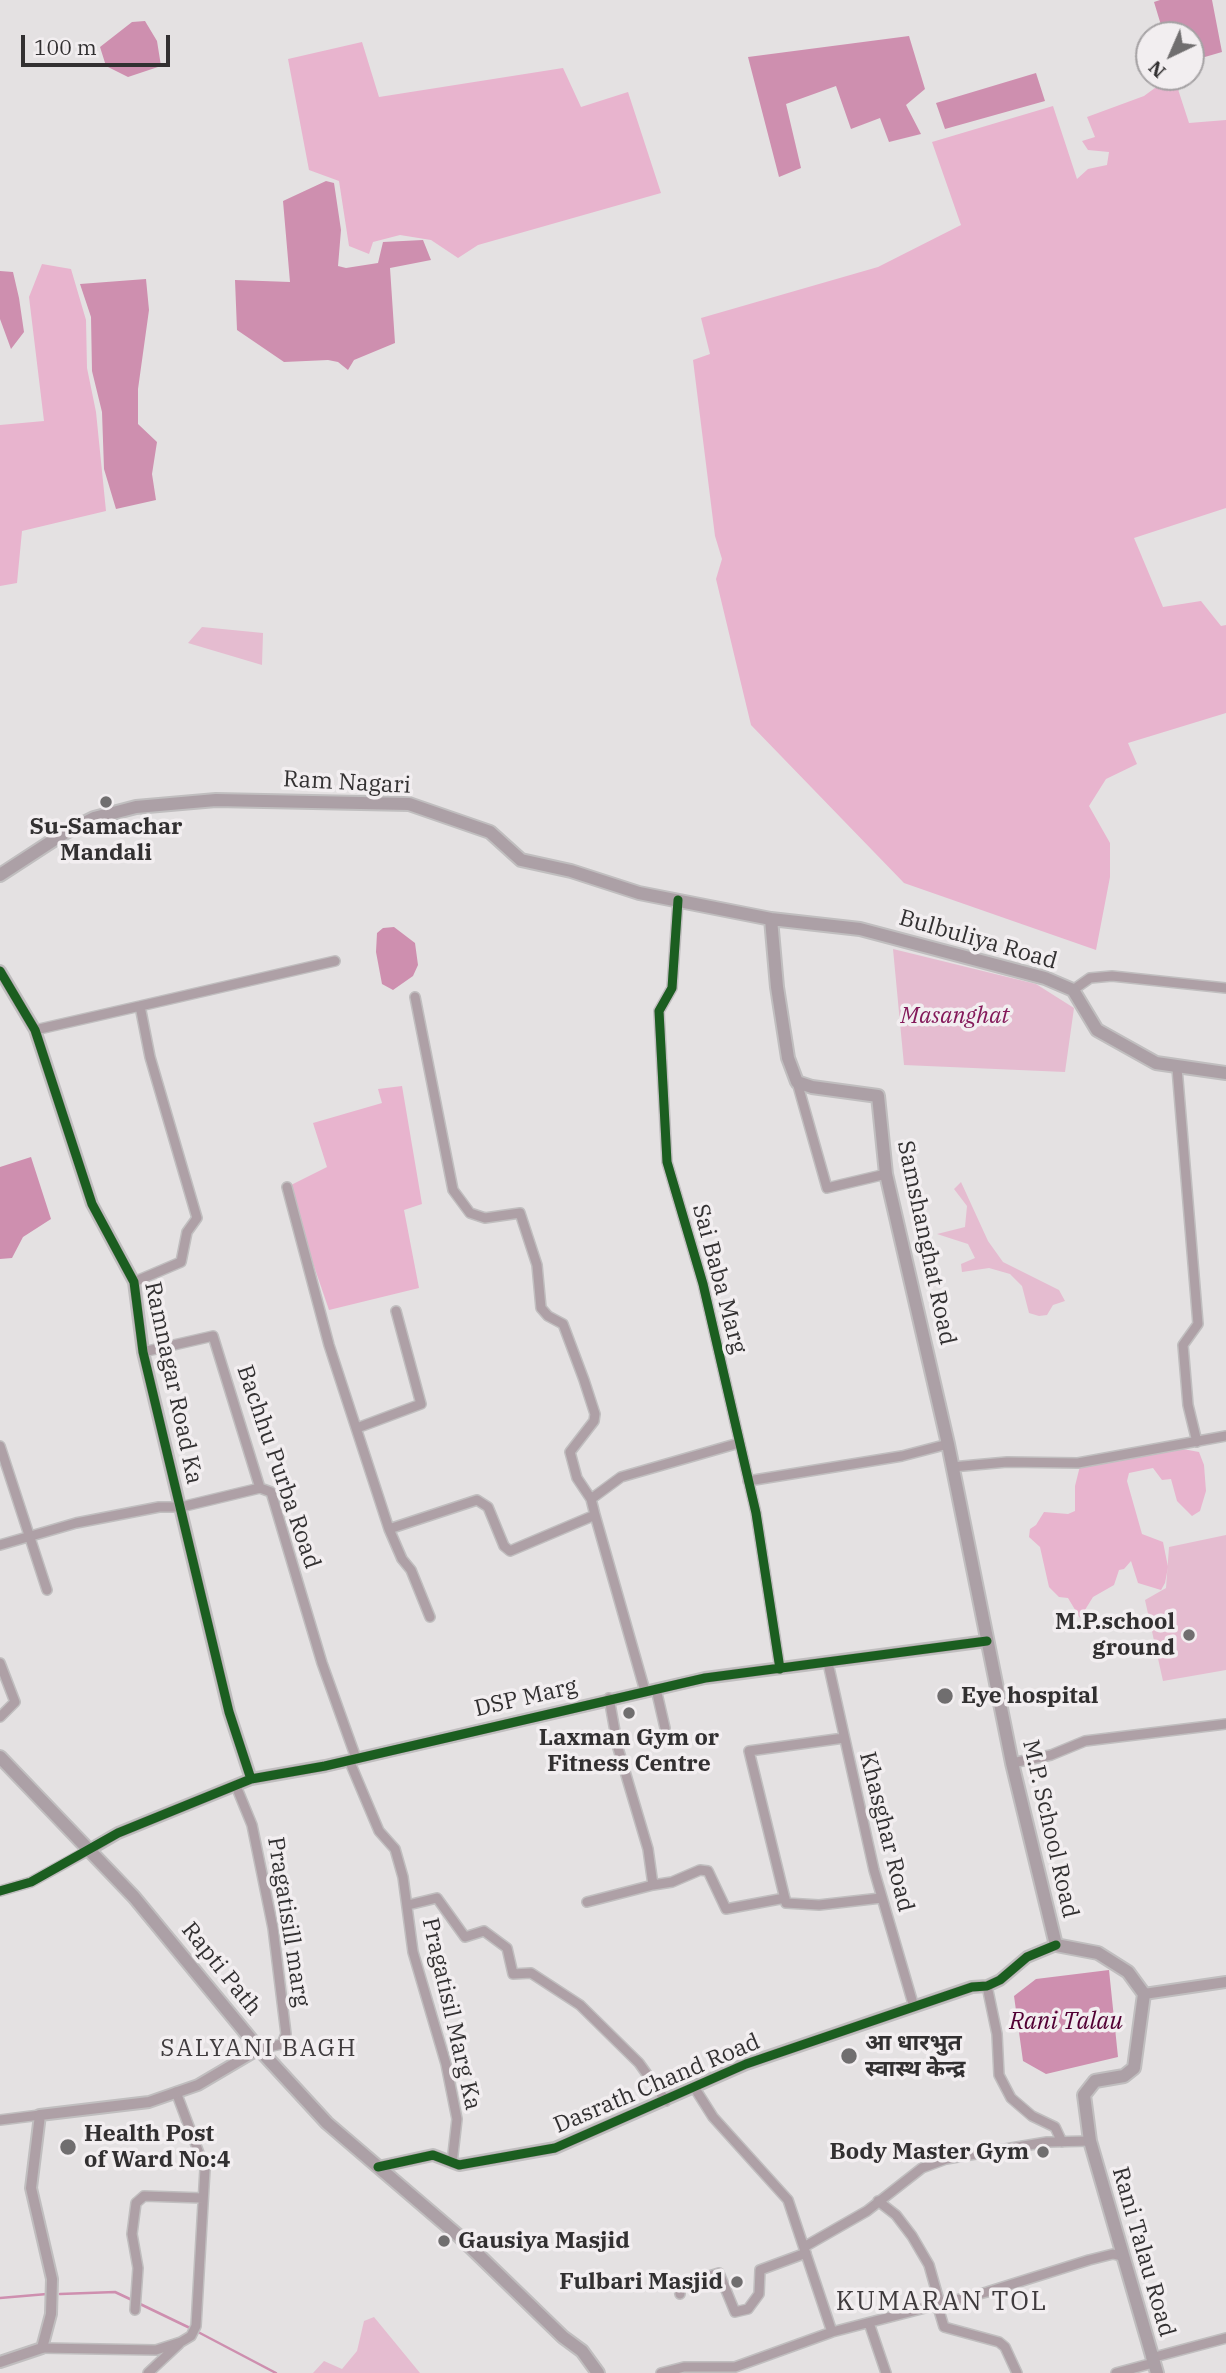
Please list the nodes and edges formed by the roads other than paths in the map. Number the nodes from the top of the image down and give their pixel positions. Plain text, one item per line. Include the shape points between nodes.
1 (0, 875) edge
2 (678, 900) junction
3 (771, 919) junction
4 (335, 961) dead end
5 (0, 971) edge
6 (1226, 988) edge
7 (1073, 990) junction
8 (415, 997) dead end
9 (140, 1006) junction
10 (35, 1030) junction
11 (1177, 1068) junction
12 (1226, 1073) edge
13 (797, 1082) junction
14 (886, 1174) junction
15 (287, 1187) dead end
16 (134, 1282) junction
17 (396, 1311) dead end
18 (143, 1352) junction
19 (357, 1428) junction
20 (1226, 1436) edge
21 (1197, 1441) junction
22 (739, 1443) junction
23 (948, 1444) junction
24 (0, 1446) edge
25 (952, 1467) junction
26 (748, 1481) junction
27 (260, 1488) junction
28 (591, 1499) junction
29 (181, 1507) junction
30 (595, 1514) junction
31 (389, 1529) junction
32 (28, 1535) junction
33 (0, 1545) edge
34 (47, 1590) dead end
35 (430, 1617) dead end
36 (987, 1641) junction
37 (0, 1663) edge
38 (828, 1663) junction
39 (780, 1669) junction
40 (651, 1690) junction
41 (609, 1699) junction
42 (0, 1717) edge
43 (1226, 1724) edge
44 (665, 1728) dead end
45 (844, 1738) junction
46 (0, 1757) edge
47 (353, 1759) junction
48 (1012, 1763) junction
49 (251, 1779) junction
50 (236, 1786) junction
51 (89, 1850) junction
52 (653, 1885) junction
53 (0, 1891) edge
54 (785, 1898) junction
55 (881, 1898) junction
56 (587, 1902) dead end
57 (408, 1905) junction
58 (1056, 1945) junction
59 (1226, 1982) edge
60 (987, 1986) junction
61 (1144, 1994) junction
62 (914, 2007) junction
63 (259, 2049) junction
64 (694, 2087) junction
65 (176, 2092) junction
66 (666, 2101) junction
67 (40, 2115) junction
68 (0, 2120) edge
69 (1090, 2141) junction
70 (1062, 2142) junction
71 (452, 2163) junction
72 (378, 2167) junction
73 (203, 2198) junction
74 (878, 2202) junction
75 (805, 2250) junction
76 (1121, 2256) junction
77 (680, 2294) dead end
78 (938, 2304) junction
79 (135, 2310) dead end
80 (869, 2323) junction
81 (832, 2332) junction
82 (1226, 2338) edge
83 (180, 2343) junction
84 (42, 2348) junction
85 (0, 2362) edge
86 (1153, 2365) edge
87 (148, 2373) edge
88 (598, 2373) edge
89 (661, 2373) edge
90 (886, 2373) edge
91 (1017, 2373) edge
92 (1116, 2373) edge

1 - 2 main road, Ram Nagari via 94,818 136,807 216,800 316,800 409,804 490,832 521,860
2 - 3 main road, Ram Nagari
2 - 22 street, Sai Baba Marg via 672,988 659,1011 667,1162 703,1284
3 - 7 main road, Bulbuliya Road via 860,929 1045,978
3 - 13 main road via 786,1046
4 - 9 street
5 - 10 street, Ramnagar Road Ka
6 - 7 street via 1112,976 1090,978
7 - 11 main road, Bulbuliya Road via 1097,1030 1156,1063
8 - 28 street via 453,1189 470,1213 485,1218 520,1213 537,1265 541,1308 563,1324 584,1380 594,1421 570,1452 577,1478
9 - 10 street
9 - 16 street via 150,1057 197,1218 187,1232 181,1262
10 - 16 street, Ramnagar Road Ka via 92,1204
11 - 12 main road, Bulbuliya Road
11 - 21 street via 1198,1324 1183,1345 1188,1405
13 - 14 main road, Samshanghat Road via 878,1096
13 - 14 street via 827,1188
14 - 23 main road, Samshanghat Road
15 - 19 street via 329,1345
16 - 18 street, Ramnagar Road Ka
17 - 19 street via 421,1404
18 - 27 street, Bachhu Purba Road via 213,1336
18 - 29 street, Ramnagar Road Ka
19 - 31 street
20 - 21 street
21 - 25 street via 1078,1463
22 - 26 street, Sai Baba Marg
22 - 28 street via 621,1477
23 - 25 main road, Samshanghat Road
23 - 26 street
24 - 32 street
25 - 36 main road, Samshanghat Road
26 - 39 street, Sai Baba Marg
27 - 29 street
27 - 47 street, Bachhu Purba Road via 271,1492
28 - 30 street
29 - 32 street via 159,1507
29 - 49 street, Ramnagar Road Ka via 229,1712
30 - 31 street via 510,1551 488,1507 477,1500
30 - 40 street
31 - 35 street
32 - 33 street
32 - 34 street
36 - 38 street, DSP Marg
36 - 48 main road, M.P. School Road
37 - 42 street via 15,1702
38 - 39 street, DSP Marg
38 - 45 street, Khasghar Road
39 - 40 street, DSP Marg
40 - 41 street, DSP Marg
40 - 44 street
41 - 47 street, DSP Marg
41 - 52 street
43 - 48 street via 1085,1741 1051,1755
45 - 54 street via 749,1751
45 - 55 street, Khasghar Road
46 - 51 main road, Rapti Path
47 - 49 street, DSP Marg
47 - 57 street, Pragatisil Marg Ka via 379,1831 395,1849
48 - 58 main road, M.P. School Road
49 - 50 street, DSP Marg
50 - 51 street, DSP Marg via 118,1832
50 - 63 street, Pragatisill marg via 252,1825 280,1967 286,2034 282,2044
51 - 53 street via 31,1882
51 - 63 main road, Rapti Path via 134,1897
52 - 54 street via 700,1870 708,1871 726,1909
52 - 56 street
54 - 55 street via 786,1903 819,1905
55 - 62 street, Khasghar Road
57 - 66 street via 437,1898 465,1937 484,1931 507,1948 513,1974 531,1973 580,2006 639,2063
57 - 71 street, Pragatisil Marg Ka via 413,1952 457,2119
58 - 60 street via 1027,1957
58 - 61 main road via 1098,1953 1128,1972
59 - 61 street
60 - 62 street, Dasrath Chand Road
60 - 70 street via 999,2075 1011,2098 1031,2116 1055,2127
61 - 69 main road, Rani Talau Road via 1134,2068 1124,2076 1095,2081 1084,2095
62 - 64 street, Dasrath Chand Road via 746,2064
63 - 65 street via 208,2080
63 - 72 main road, Rapti Path via 335,2131
64 - 66 street, Dasrath Chand Road
64 - 75 street via 713,2117 788,2200
65 - 67 street via 149,2102
65 - 73 street via 205,2169
66 - 71 street, Dasrath Chand Road via 555,2148
67 - 68 street
67 - 84 street via 31,2188 54,2301
69 - 70 street
69 - 76 main road, Rani Talau Road
70 - 74 street via 946,2160 922,2168
71 - 72 street, Dasrath Chand Road via 433,2155
72 - 88 main road, Rapti Path via 441,2219 582,2351
73 - 79 street via 144,2196 136,2203 132,2234 138,2297
73 - 83 street via 196,2326
74 - 75 street
74 - 78 street via 896,2215 912,2236 929,2265
75 - 77 street via 760,2270 759,2294 748,2309 735,2312 719,2273 679,2285
75 - 81 street
76 - 78 street via 1089,2260
76 - 86 main road, Rani Talau Road
78 - 80 street
78 - 91 street via 944,2327 999,2342
80 - 81 street
80 - 90 street
81 - 89 street via 734,2367 684,2367
82 - 86 street
83 - 84 street via 156,2350
83 - 87 street
84 - 85 street
86 - 92 street

